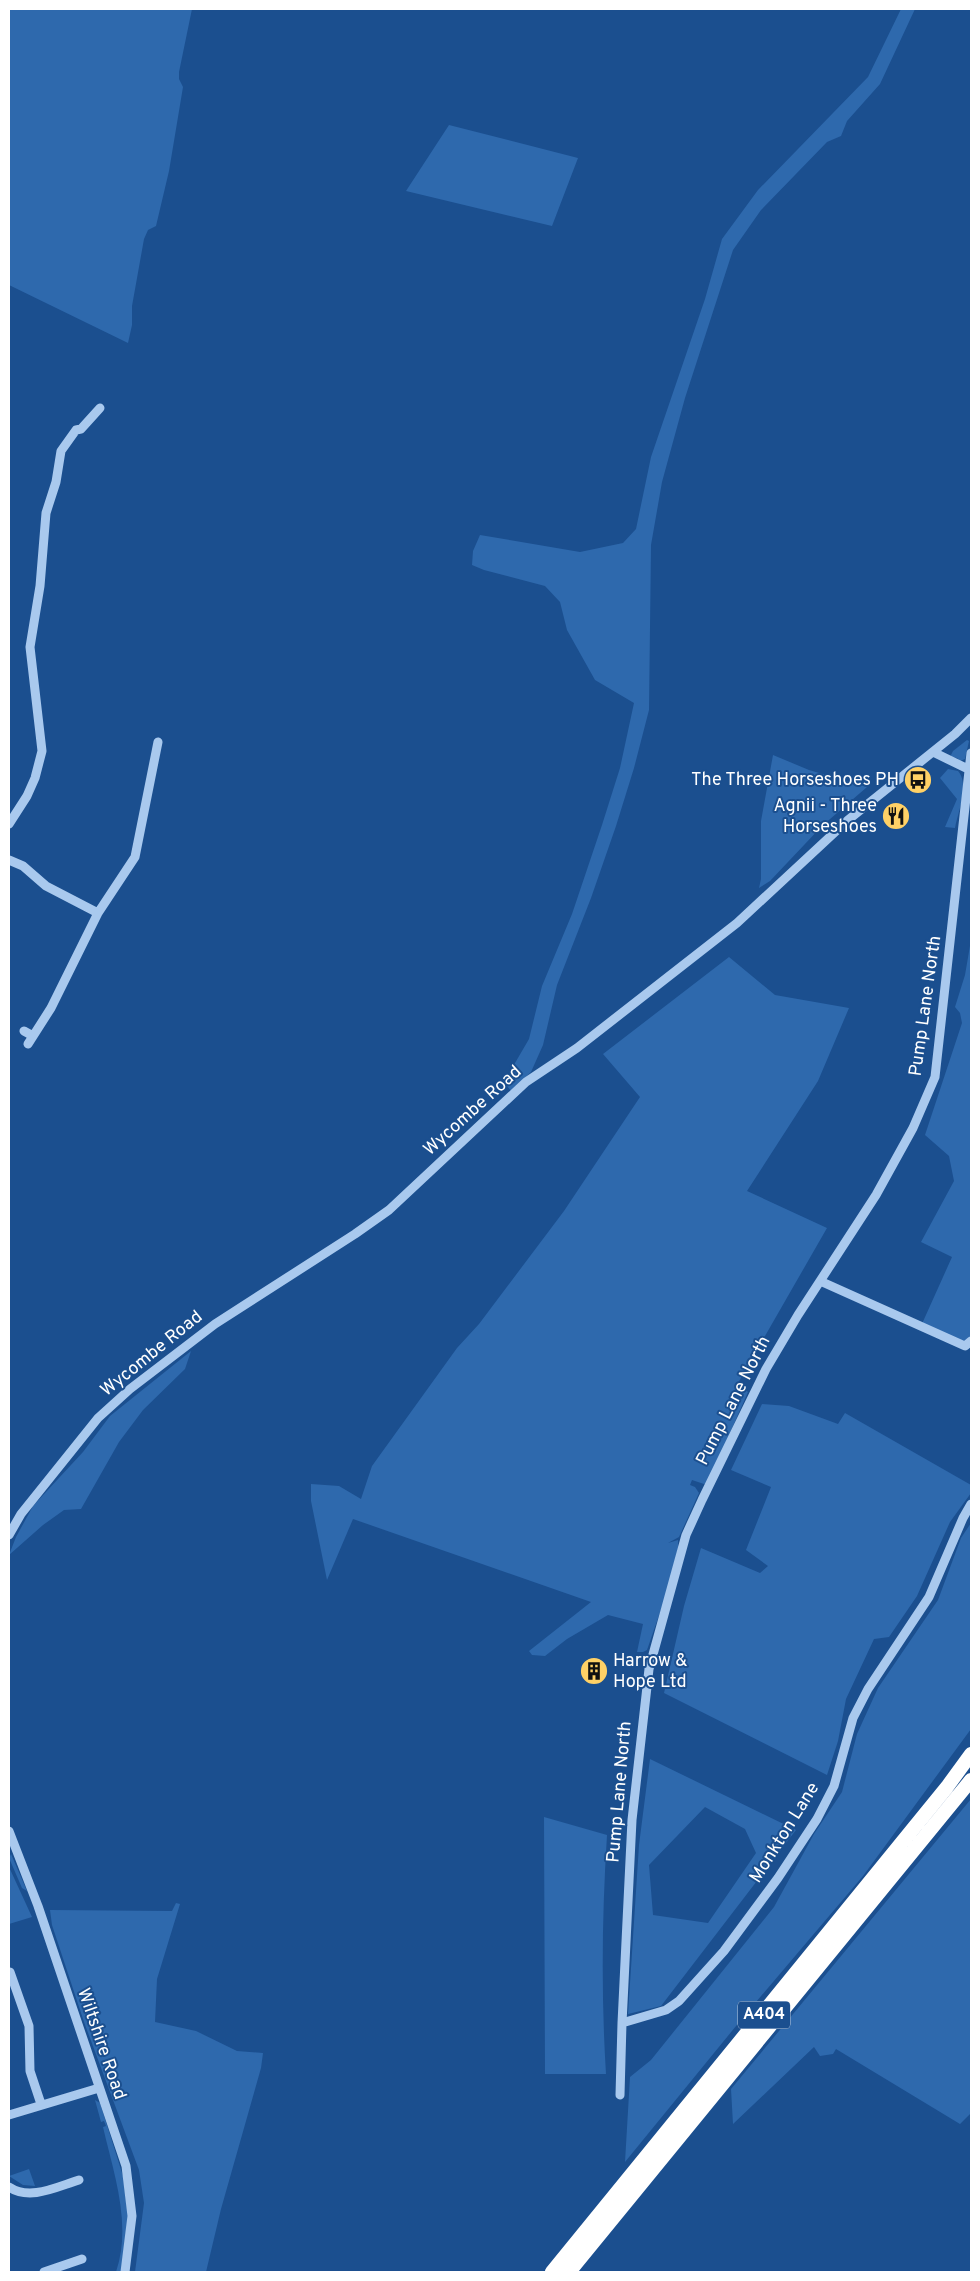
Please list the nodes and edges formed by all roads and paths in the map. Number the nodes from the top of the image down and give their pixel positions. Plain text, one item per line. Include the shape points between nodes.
1 (100, 408) dead end
2 (971, 718) edge
3 (154, 748) dead end
4 (932, 752) junction
5 (971, 753) edge
6 (970, 770) junction
7 (10, 820) edge
8 (9, 860) edge
9 (98, 913) junction
10 (24, 1031) dead end
11 (820, 1280) junction
12 (971, 1342) edge
13 (971, 1504) edge
14 (9, 1535) edge
15 (971, 1754) edge
16 (971, 1780) edge
17 (9, 1832) edge
18 (10, 1972) dead end
19 (622, 2023) junction
20 (99, 2088) junction
21 (620, 2095) dead end
22 (41, 2104) junction
23 (9, 2115) edge
24 (79, 2180) dead end
25 (9, 2187) edge
26 (82, 2259) dead end
27 (44, 2272) edge
28 (125, 2272) edge
29 (552, 2272) edge
30 (569, 2272) edge

1 - 7 street via 81,429 76,430 61,451 46,513 40,586 30,647 42,751 27,796
2 - 4 street, Wycombe Road
3 - 9 street via 135,858
4 - 6 street
4 - 14 street, Wycombe Road via 848,820 737,923 577,1048 526,1082 389,1210 215,1324 130,1389 98,1418 21,1514
5 - 6 street, Pump Lane North
6 - 11 street, Pump Lane North via 935,1077 913,1128 876,1195
8 - 9 street via 23,866 46,886
9 - 10 street via 67,966 51,1008 31,1040
11 - 12 street via 965,1346
11 - 19 street, Pump Lane North via 766,1369 686,1535 649,1669 632,1820
13 - 19 street, Monkton Lane via 928,1597 852,1718 834,1786 817,1819 783,1870 724,1952 679,2001 666,2010
15 - 29 highway, A404 via 773,2003
16 - 30 highway, A404
17 - 20 street, Wiltshire Road via 38,1906
18 - 22 street via 29,2026 30,2071
19 - 21 street, Pump Lane North
20 - 22 street
20 - 28 street, Wiltshire Road via 126,2166 129,2186 132,2216
22 - 23 street
24 - 25 street via 34,2194 17,2192
26 - 27 street

